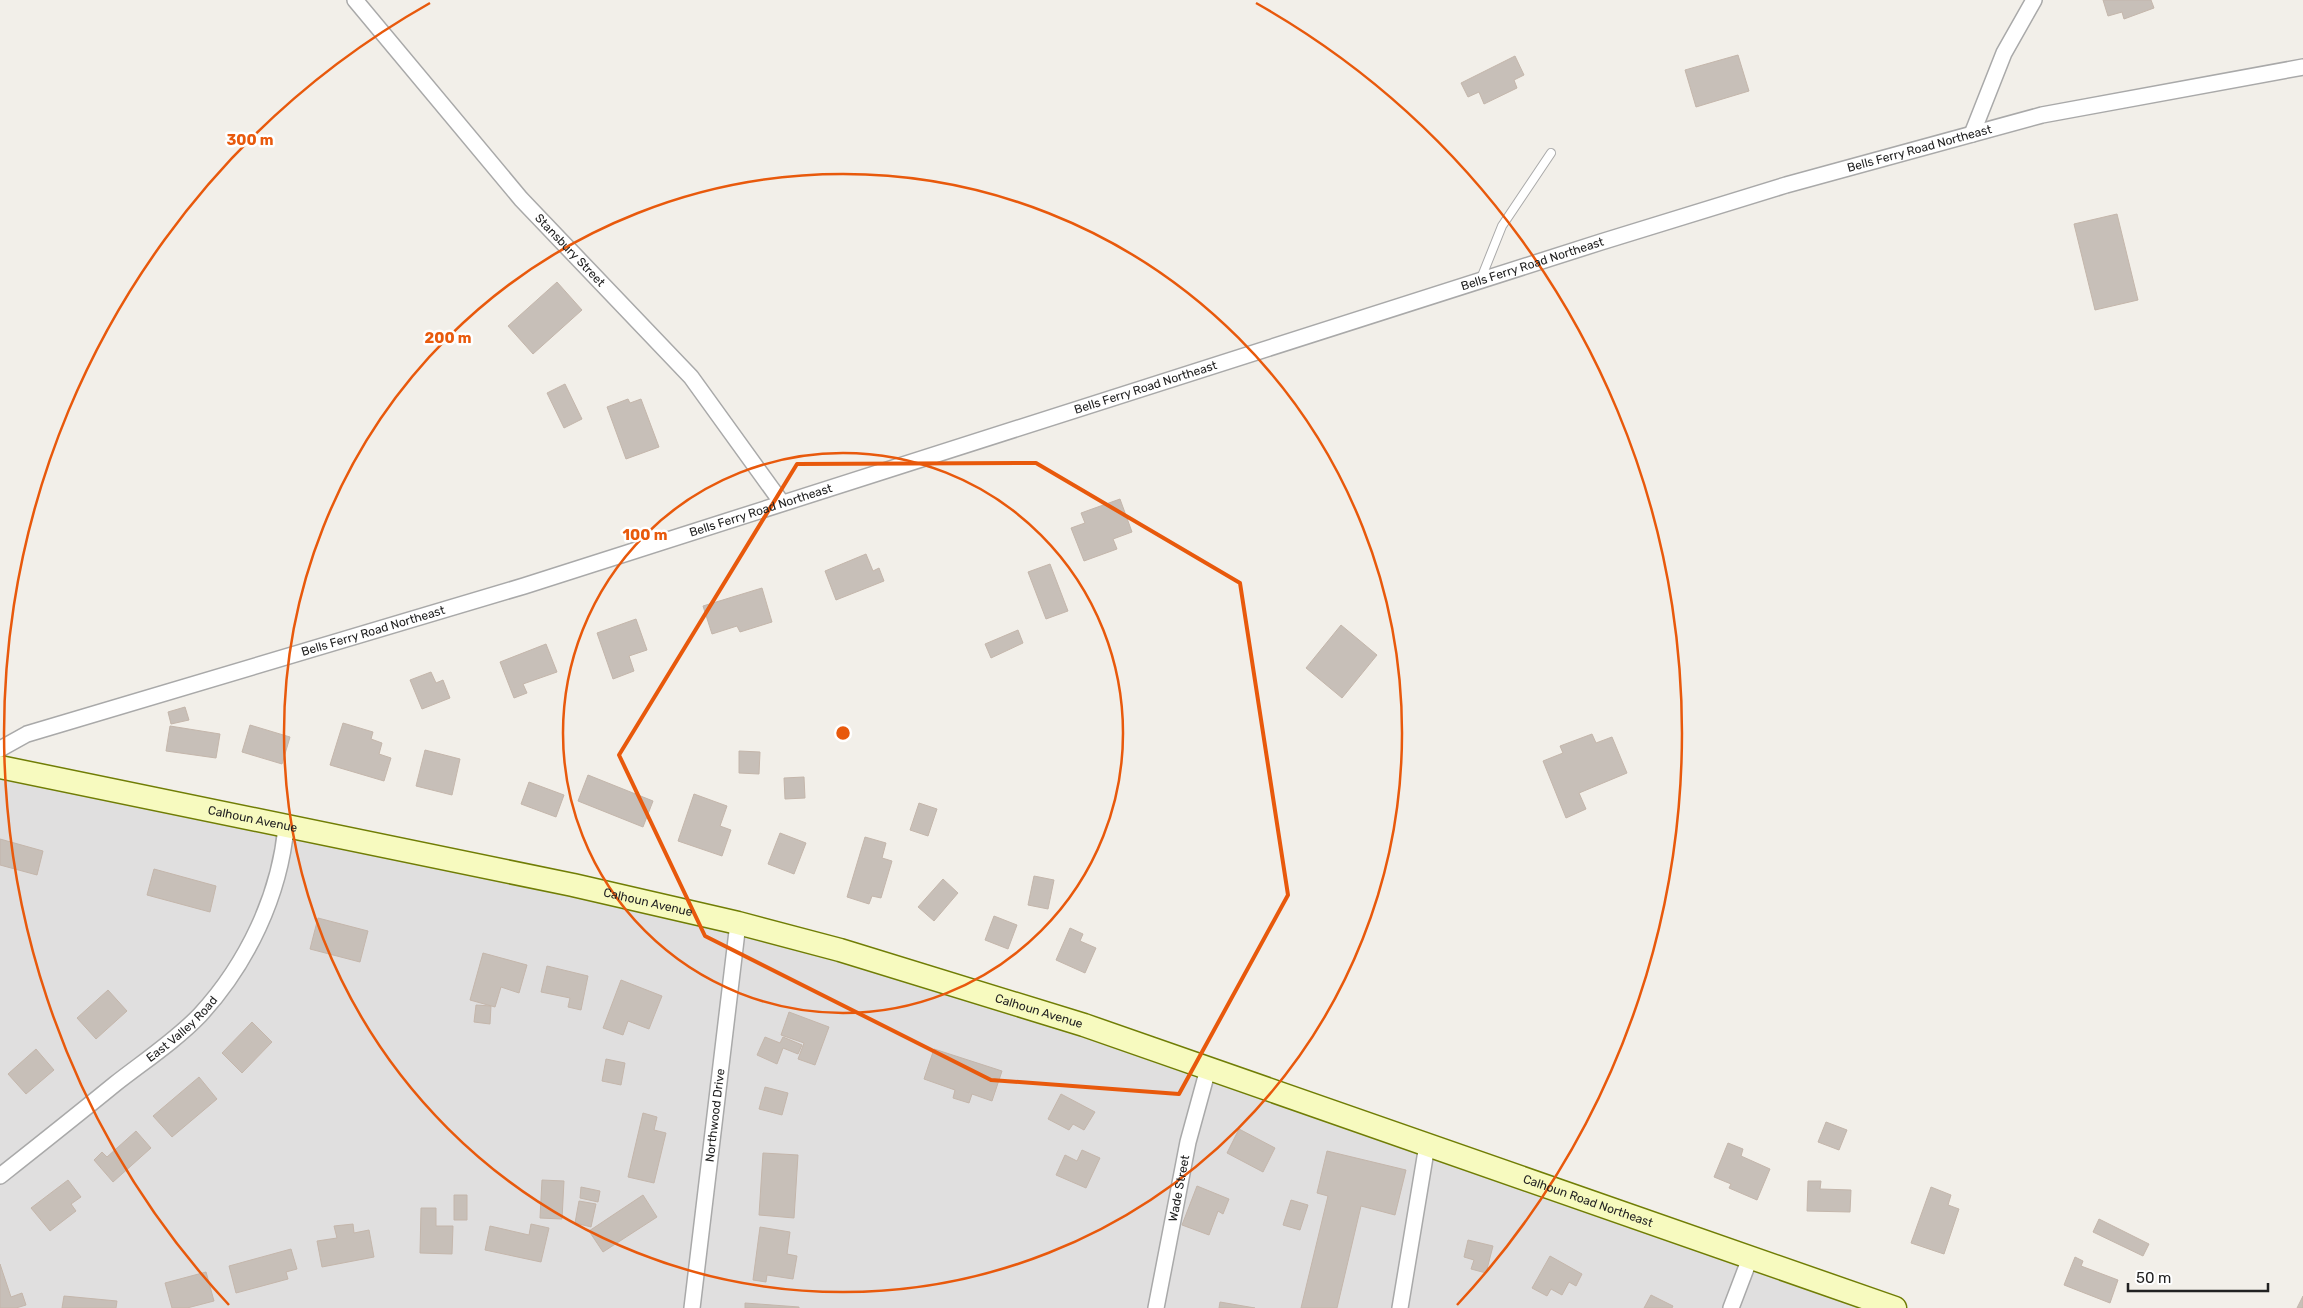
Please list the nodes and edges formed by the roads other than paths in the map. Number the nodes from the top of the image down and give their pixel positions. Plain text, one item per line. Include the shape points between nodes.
1 (356, 0) edge
2 (2034, 0) edge
3 (2303, 67) edge
4 (1972, 134) junction
5 (1551, 153) dead end
6 (1480, 281) junction
7 (782, 504) junction
8 (0, 749) edge
9 (0, 767) edge
10 (286, 826) junction
11 (738, 923) junction
12 (1208, 1069) junction
13 (1281, 1094) joint
14 (1427, 1145) junction
15 (0, 1176) edge
16 (1750, 1258) junction
17 (692, 1308) edge
18 (1156, 1308) edge
19 (1400, 1308) edge
20 (1731, 1308) edge
21 (1894, 1308) edge

1 - 7 street, Stansbury Street via 521,199 691,377
2 - 4 street via 2004,53
3 - 4 street, Bells Ferry Road Northeast via 2042,115
4 - 6 street, Bells Ferry Road Northeast via 1777,188
5 - 6 lane via 1502,226
6 - 7 street, Bells Ferry Road Northeast
7 - 8 street, Bells Ferry Road Northeast via 524,586 28,734
9 - 10 street, Calhoun Avenue
10 - 11 street, Calhoun Avenue via 573,885
10 - 15 street, East Valley Road via 284,852 265,911 247,950 200,1015
11 - 12 street, Calhoun Avenue via 993,996
11 - 17 street, Northwood Drive
12 - 13 street, Calhoun Avenue
12 - 18 street, Wade Street via 1188,1142
13 - 14 street, Calhoun Road Northeast
14 - 16 street, Calhoun Road Northeast
14 - 19 street
16 - 20 street
16 - 21 street, Calhoun Road Northeast

